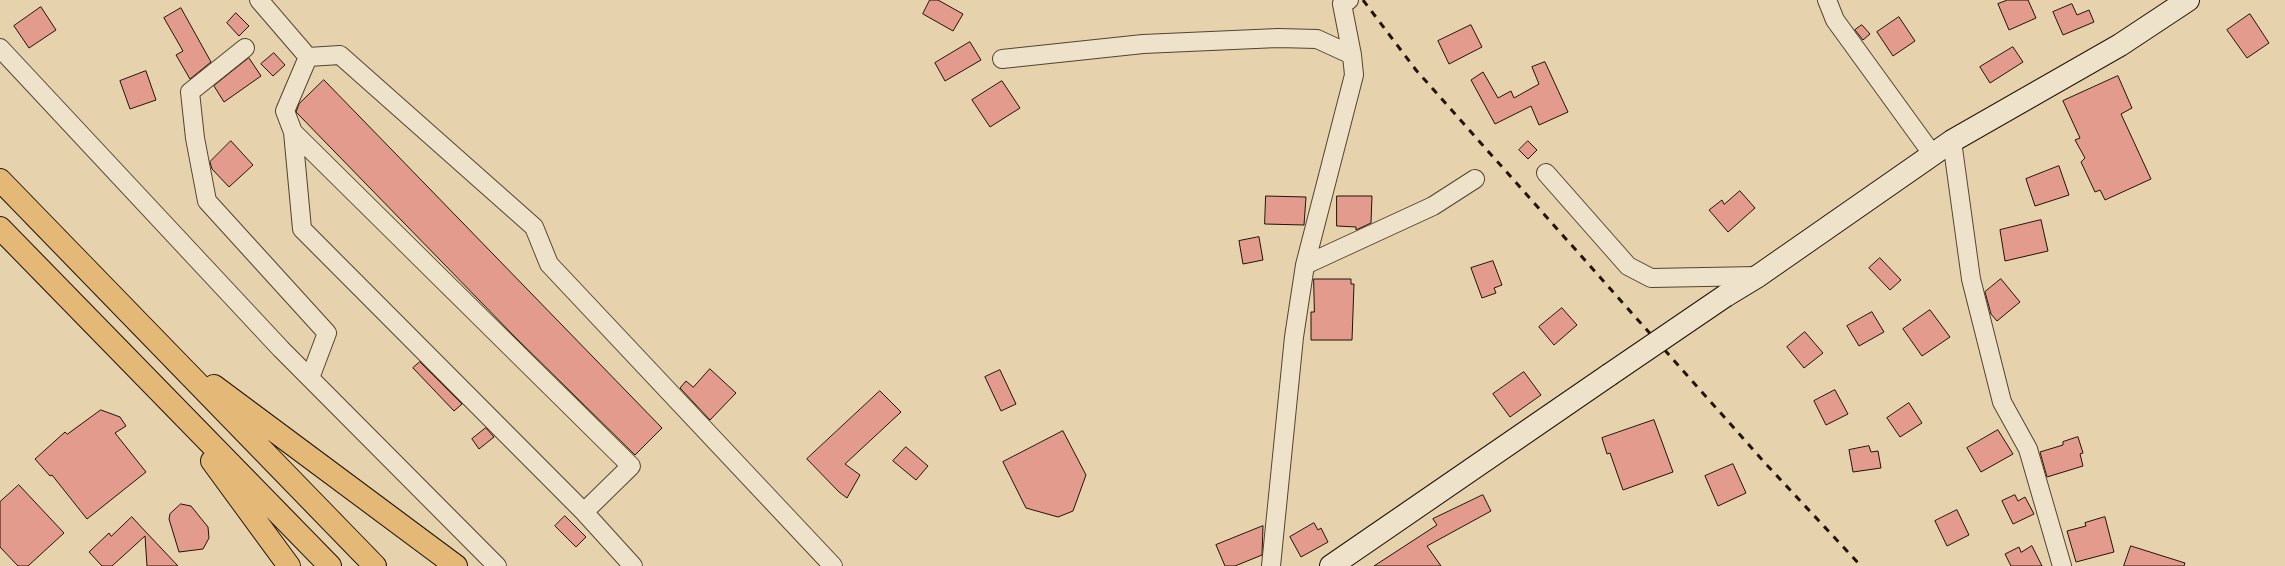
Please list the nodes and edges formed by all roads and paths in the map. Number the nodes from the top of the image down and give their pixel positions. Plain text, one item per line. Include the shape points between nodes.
1 (258, 0) edge
2 (1827, 0) edge
3 (2188, 0) edge
4 (1343, 1) edge
5 (0, 48) edge
6 (245, 48) dead end
7 (1352, 55) junction
8 (308, 57) junction
9 (1002, 59) dead end
10 (294, 132) junction
11 (1952, 141) junction
12 (1933, 155) junction
13 (1546, 174) dead end
14 (1475, 179) dead end
15 (0, 180) edge
16 (0, 228) edge
17 (1305, 265) junction
18 (1758, 276) junction
19 (159, 345) junction
20 (310, 378) junction
21 (167, 399) junction
22 (584, 512) junction
23 (289, 566) edge
24 (330, 566) edge
25 (375, 566) edge
26 (456, 566) edge
27 (497, 566) edge
28 (633, 566) edge
29 (832, 566) edge
30 (1271, 566) edge
31 (1331, 566) edge
32 (2062, 566) edge

1 - 8 street
2 - 12 street via 1835,20
3 - 11 main road via 2120,45
4 - 7 street
5 - 20 street
6 - 20 street via 190,92 194,138 207,201 328,333
7 - 9 street via 1317,39 1278,38 1143,44
7 - 17 street via 1354,75
8 - 10 street via 285,111
8 - 29 street via 340,55 534,227 548,264
10 - 22 street via 302,229
10 - 22 street via 631,466
11 - 12 main road
11 - 32 street via 1971,279 2002,402 2028,449
12 - 18 main road
13 - 18 street via 1628,266 1652,278
14 - 17 street via 1433,206
15 - 19 highway
16 - 21 highway
17 - 30 street via 1294,337
18 - 31 main road, bridge
19 - 25 highway
19 - 26 highway
20 - 27 street
21 - 23 highway
21 - 24 highway
22 - 28 street

